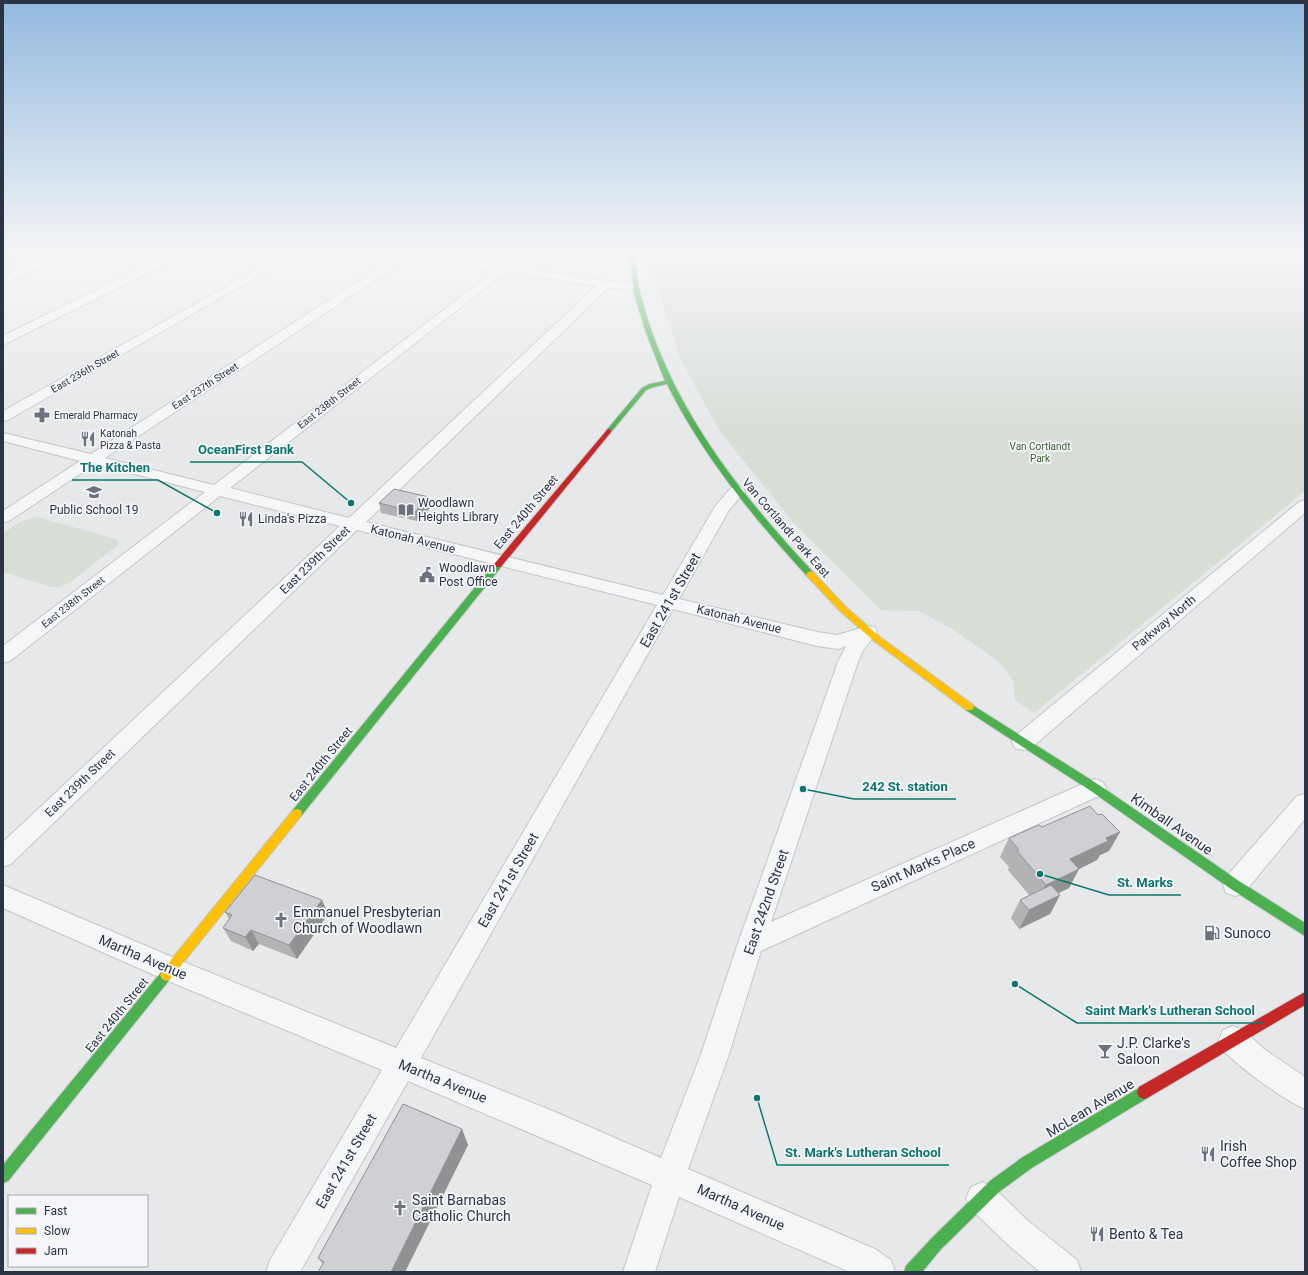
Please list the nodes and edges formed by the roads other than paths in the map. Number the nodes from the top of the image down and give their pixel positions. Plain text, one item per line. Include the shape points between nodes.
1 (58, 314) edge
2 (187, 314) edge
3 (315, 314) edge
4 (445, 314) edge
5 (574, 314) edge
6 (642, 314) edge
7 (3, 341) edge
8 (669, 382) junction
9 (3, 417) edge
10 (3, 437) edge
11 (93, 459) junction
12 (216, 490) junction
13 (737, 491) junction
14 (1305, 504) edge
15 (3, 518) edge
16 (352, 524) junction
17 (501, 561) junction
18 (669, 602) junction
19 (868, 632) junction
20 (3, 656) edge
21 (1023, 742) junction
22 (1095, 788) junction
23 (1305, 803) edge
24 (3, 857) edge
25 (1235, 885) junction
26 (3, 896) edge
27 (1305, 930) edge
28 (751, 943) junction
29 (170, 969) junction
30 (1305, 998) edge
31 (1233, 1040) junction
32 (401, 1064) junction
33 (1305, 1094) edge
34 (3, 1176) edge
35 (670, 1176) junction
36 (982, 1198) junction
37 (282, 1272) edge
38 (639, 1272) edge
39 (879, 1272) edge
40 (912, 1272) edge
41 (1065, 1272) edge

1 - 7 street
2 - 9 street, East 236th Street
3 - 11 street, East 237th Street
4 - 12 street, East 238th Street
5 - 16 street, East 239th Street
6 - 8 street, Van Cortlandt Park East
8 - 13 street, Van Cortlandt Park East via 694,430
8 - 17 street, East 240th Street via 644,389
10 - 11 street, Katonah Avenue
11 - 12 street, Katonah Avenue
11 - 15 street, East 237th Street
12 - 16 street, Katonah Avenue
12 - 20 street, East 238th Street
13 - 18 street, East 241st Street via 722,508
13 - 19 street, Van Cortlandt Park East via 802,566
14 - 21 street, Parkway North
16 - 17 street, Katonah Avenue
16 - 24 street, East 239th Street
17 - 18 street, Katonah Avenue
17 - 29 street, East 240th Street
18 - 19 street, Katonah Avenue via 832,642 845,641
18 - 32 street, East 241st Street
19 - 21 street, Van Cortlandt Park East via 979,714
19 - 28 street, East 242nd Street via 850,656
21 - 22 street, Kimball Avenue
22 - 25 street, Kimball Avenue
22 - 28 street, Saint Marks Place
23 - 25 street
25 - 27 street, Kimball Avenue
26 - 29 street, Martha Avenue
28 - 35 street, East 242nd Street via 714,1057
29 - 32 street, Martha Avenue
29 - 34 street, East 240th Street
30 - 31 street, McLean Avenue
31 - 33 street via 1263,1067
31 - 36 street, McLean Avenue via 1057,1144 995,1186
32 - 35 street, Martha Avenue
32 - 37 street, East 241st Street
35 - 38 street, East 242nd Street
35 - 39 street, Martha Avenue via 863,1261
36 - 40 street, McLean Avenue
36 - 41 street via 1004,1221

